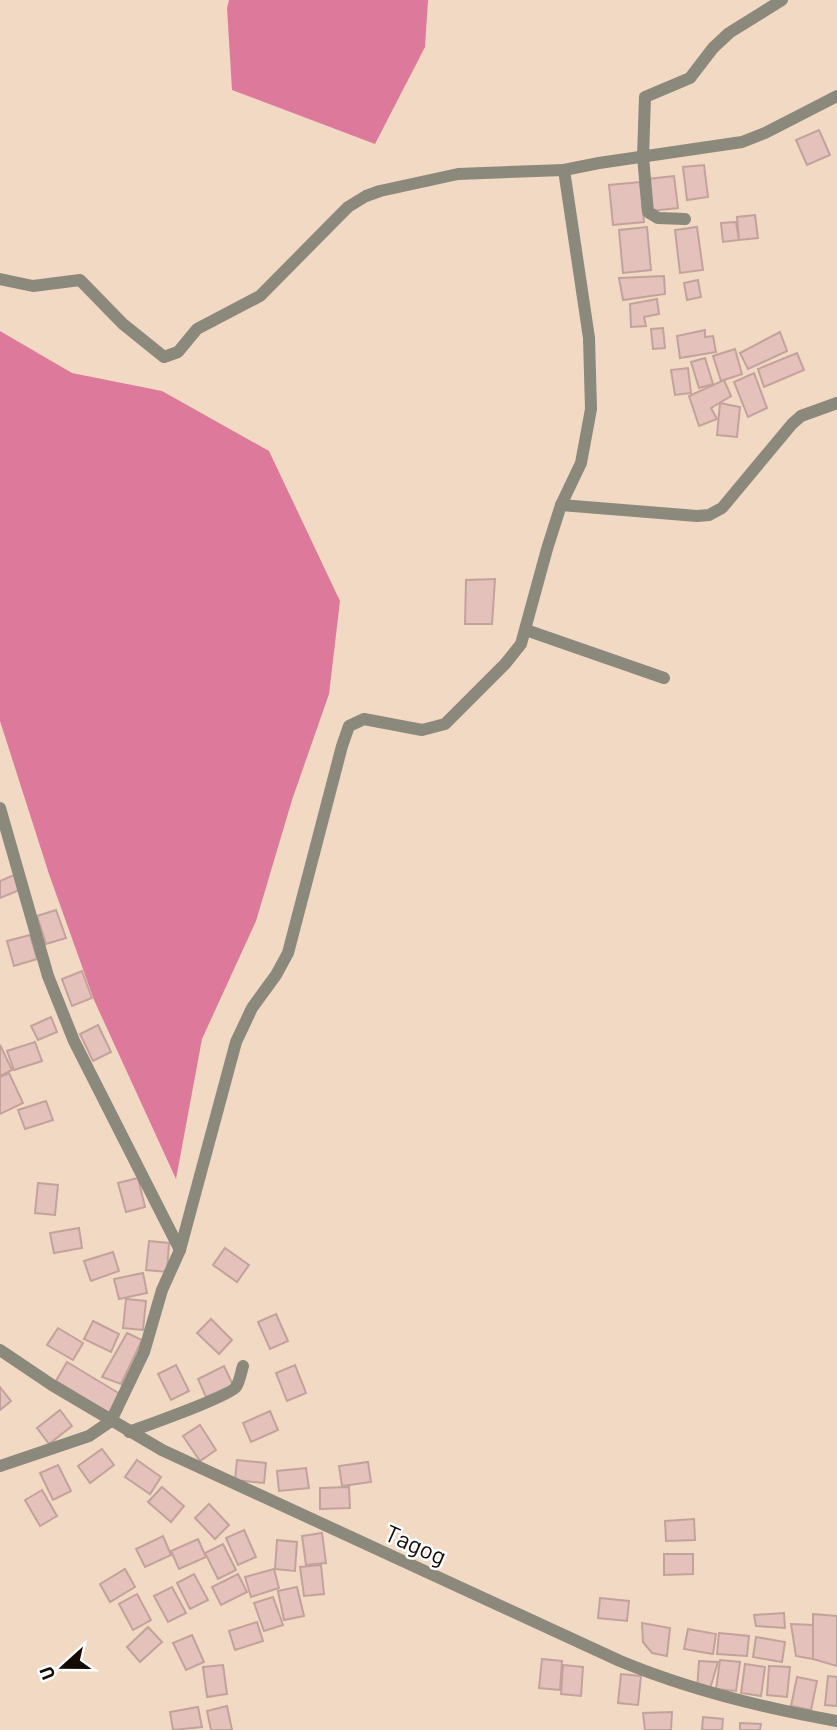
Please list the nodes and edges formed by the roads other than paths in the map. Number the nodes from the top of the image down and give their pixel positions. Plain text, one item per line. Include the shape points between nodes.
1 (782, 0) edge
2 (837, 96) edge
3 (643, 157) junction
4 (564, 170) junction
5 (685, 219) dead end
6 (0, 279) edge
7 (837, 403) edge
8 (561, 505) junction
9 (526, 631) junction
10 (664, 678) dead end
11 (0, 808) edge
12 (6, 851) edge
13 (180, 1250) junction
14 (0, 1350) edge
15 (243, 1366) dead end
16 (111, 1421) junction
17 (129, 1432) junction
18 (0, 1466) edge
19 (837, 1721) edge

1 - 3 street via 729,33 690,78 645,97
2 - 3 street via 753,139
3 - 4 street
3 - 5 street via 649,214
4 - 6 street via 458,174 366,196 348,208 260,296 197,329 178,352 164,358 80,280 33,286
4 - 8 street via 589,338 591,409 581,463
7 - 8 street via 792,424 722,508 709,514
8 - 9 street
9 - 10 street
9 - 13 street via 516,653 445,724 422,730 365,719 349,726 288,953 236,1042
11 - 12 street
12 - 13 street via 74,1041
13 - 16 street via 162,1290 145,1352
14 - 16 street, Tagog
15 - 17 street via 233,1390
16 - 17 street, Tagog
16 - 18 street via 89,1436
17 - 19 street, Tagog via 284,1508 658,1677 778,1711

